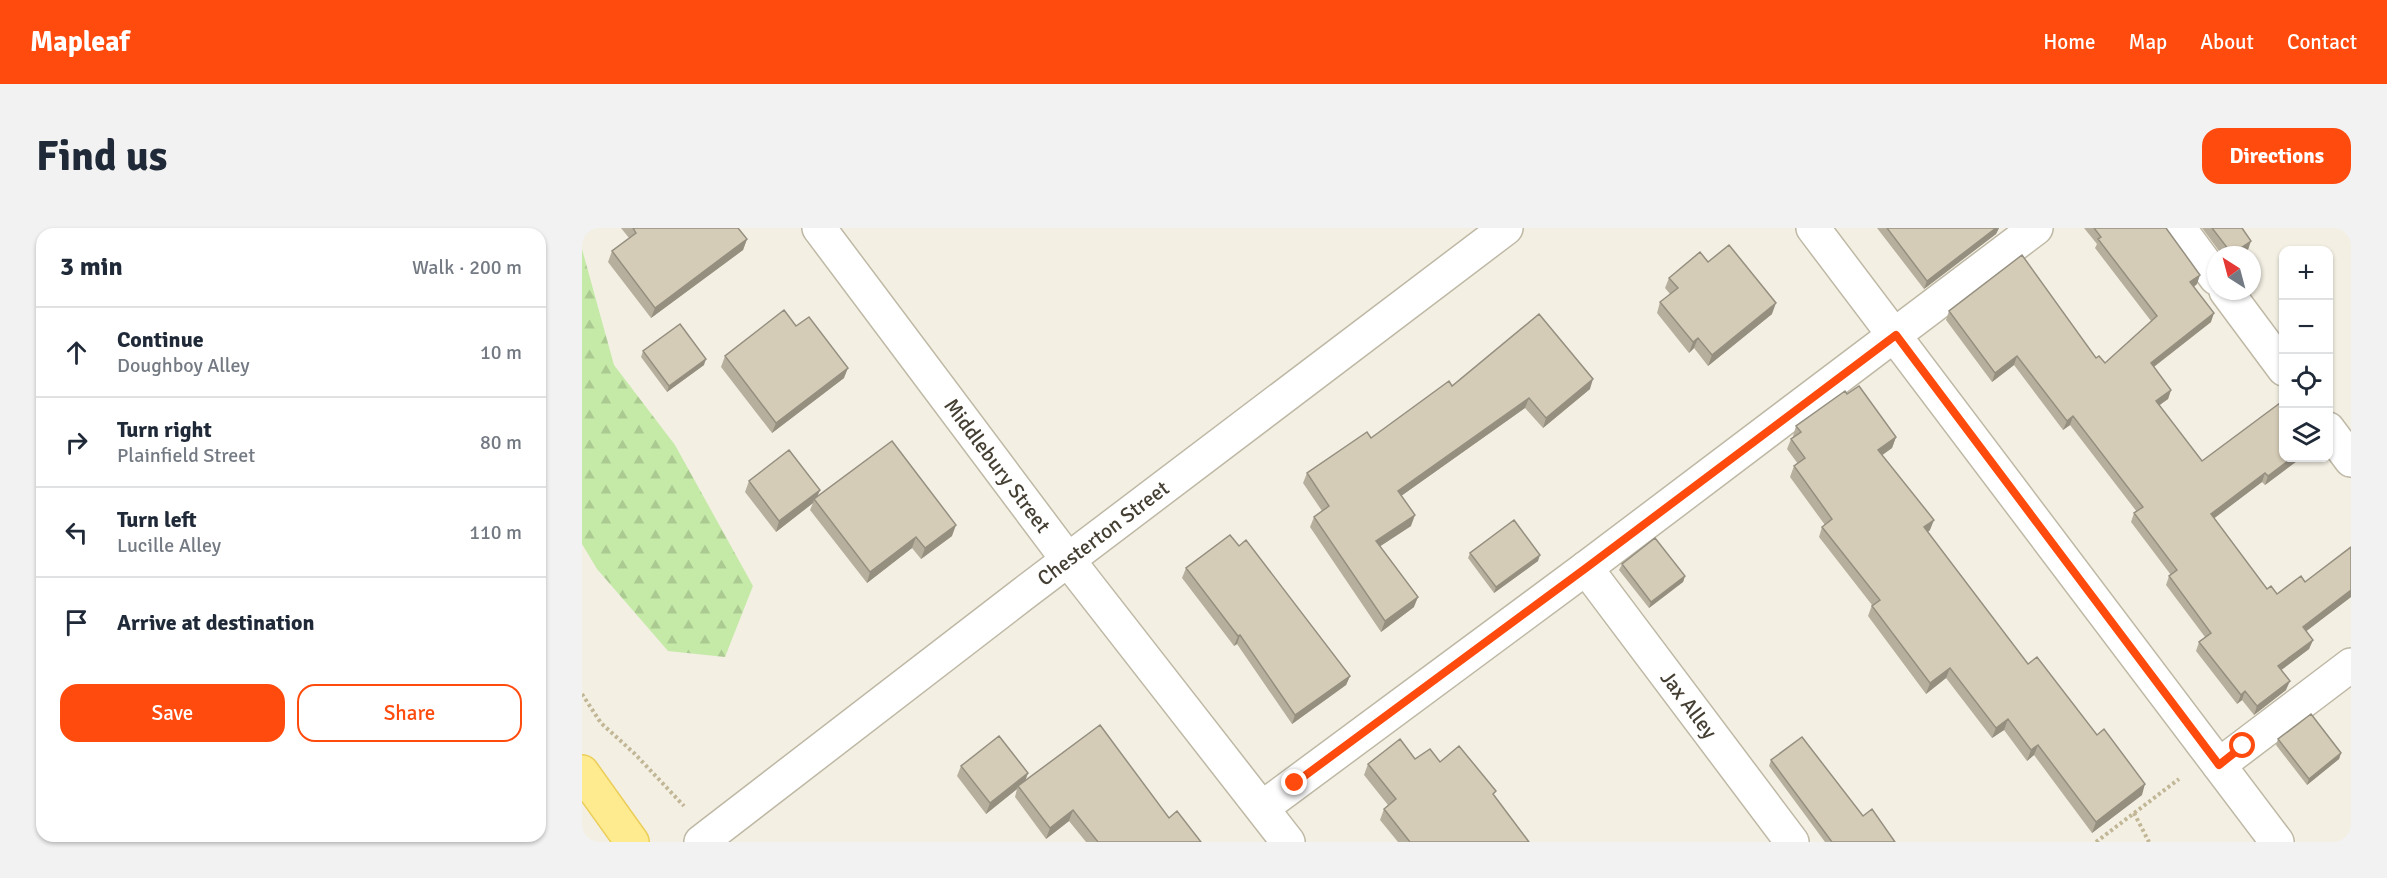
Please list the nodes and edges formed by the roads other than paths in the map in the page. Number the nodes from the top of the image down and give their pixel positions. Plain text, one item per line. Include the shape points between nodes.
1 (819, 228) edge
2 (1506, 228) edge
3 (1813, 228) edge
4 (2036, 228) edge
5 (2179, 228) edge
6 (2207, 266) edge
7 (2233, 300) edge
8 (1896, 335) junction
9 (2279, 364) edge
10 (2333, 436) edge
11 (2351, 460) edge
12 (1068, 560) junction
13 (1586, 568) junction
14 (2351, 665) edge
15 (2215, 760) junction
16 (582, 772) edge
17 (1262, 808) junction
18 (706, 838) edge
19 (632, 842) edge
20 (1288, 842) edge
21 (1792, 842) edge
22 (2277, 842) edge

1 - 12 street, Middlebury Street
2 - 12 street, Chesterton Street
3 - 8 street
4 - 8 street
5 - 6 street
7 - 9 street
8 - 13 street
8 - 15 street
10 - 11 street
12 - 17 street, Middlebury Street
12 - 18 street, Chesterton Street
13 - 17 street
13 - 21 street, Jax Alley
14 - 15 street
15 - 22 street
16 - 19 main road
17 - 20 street, Middlebury Street

